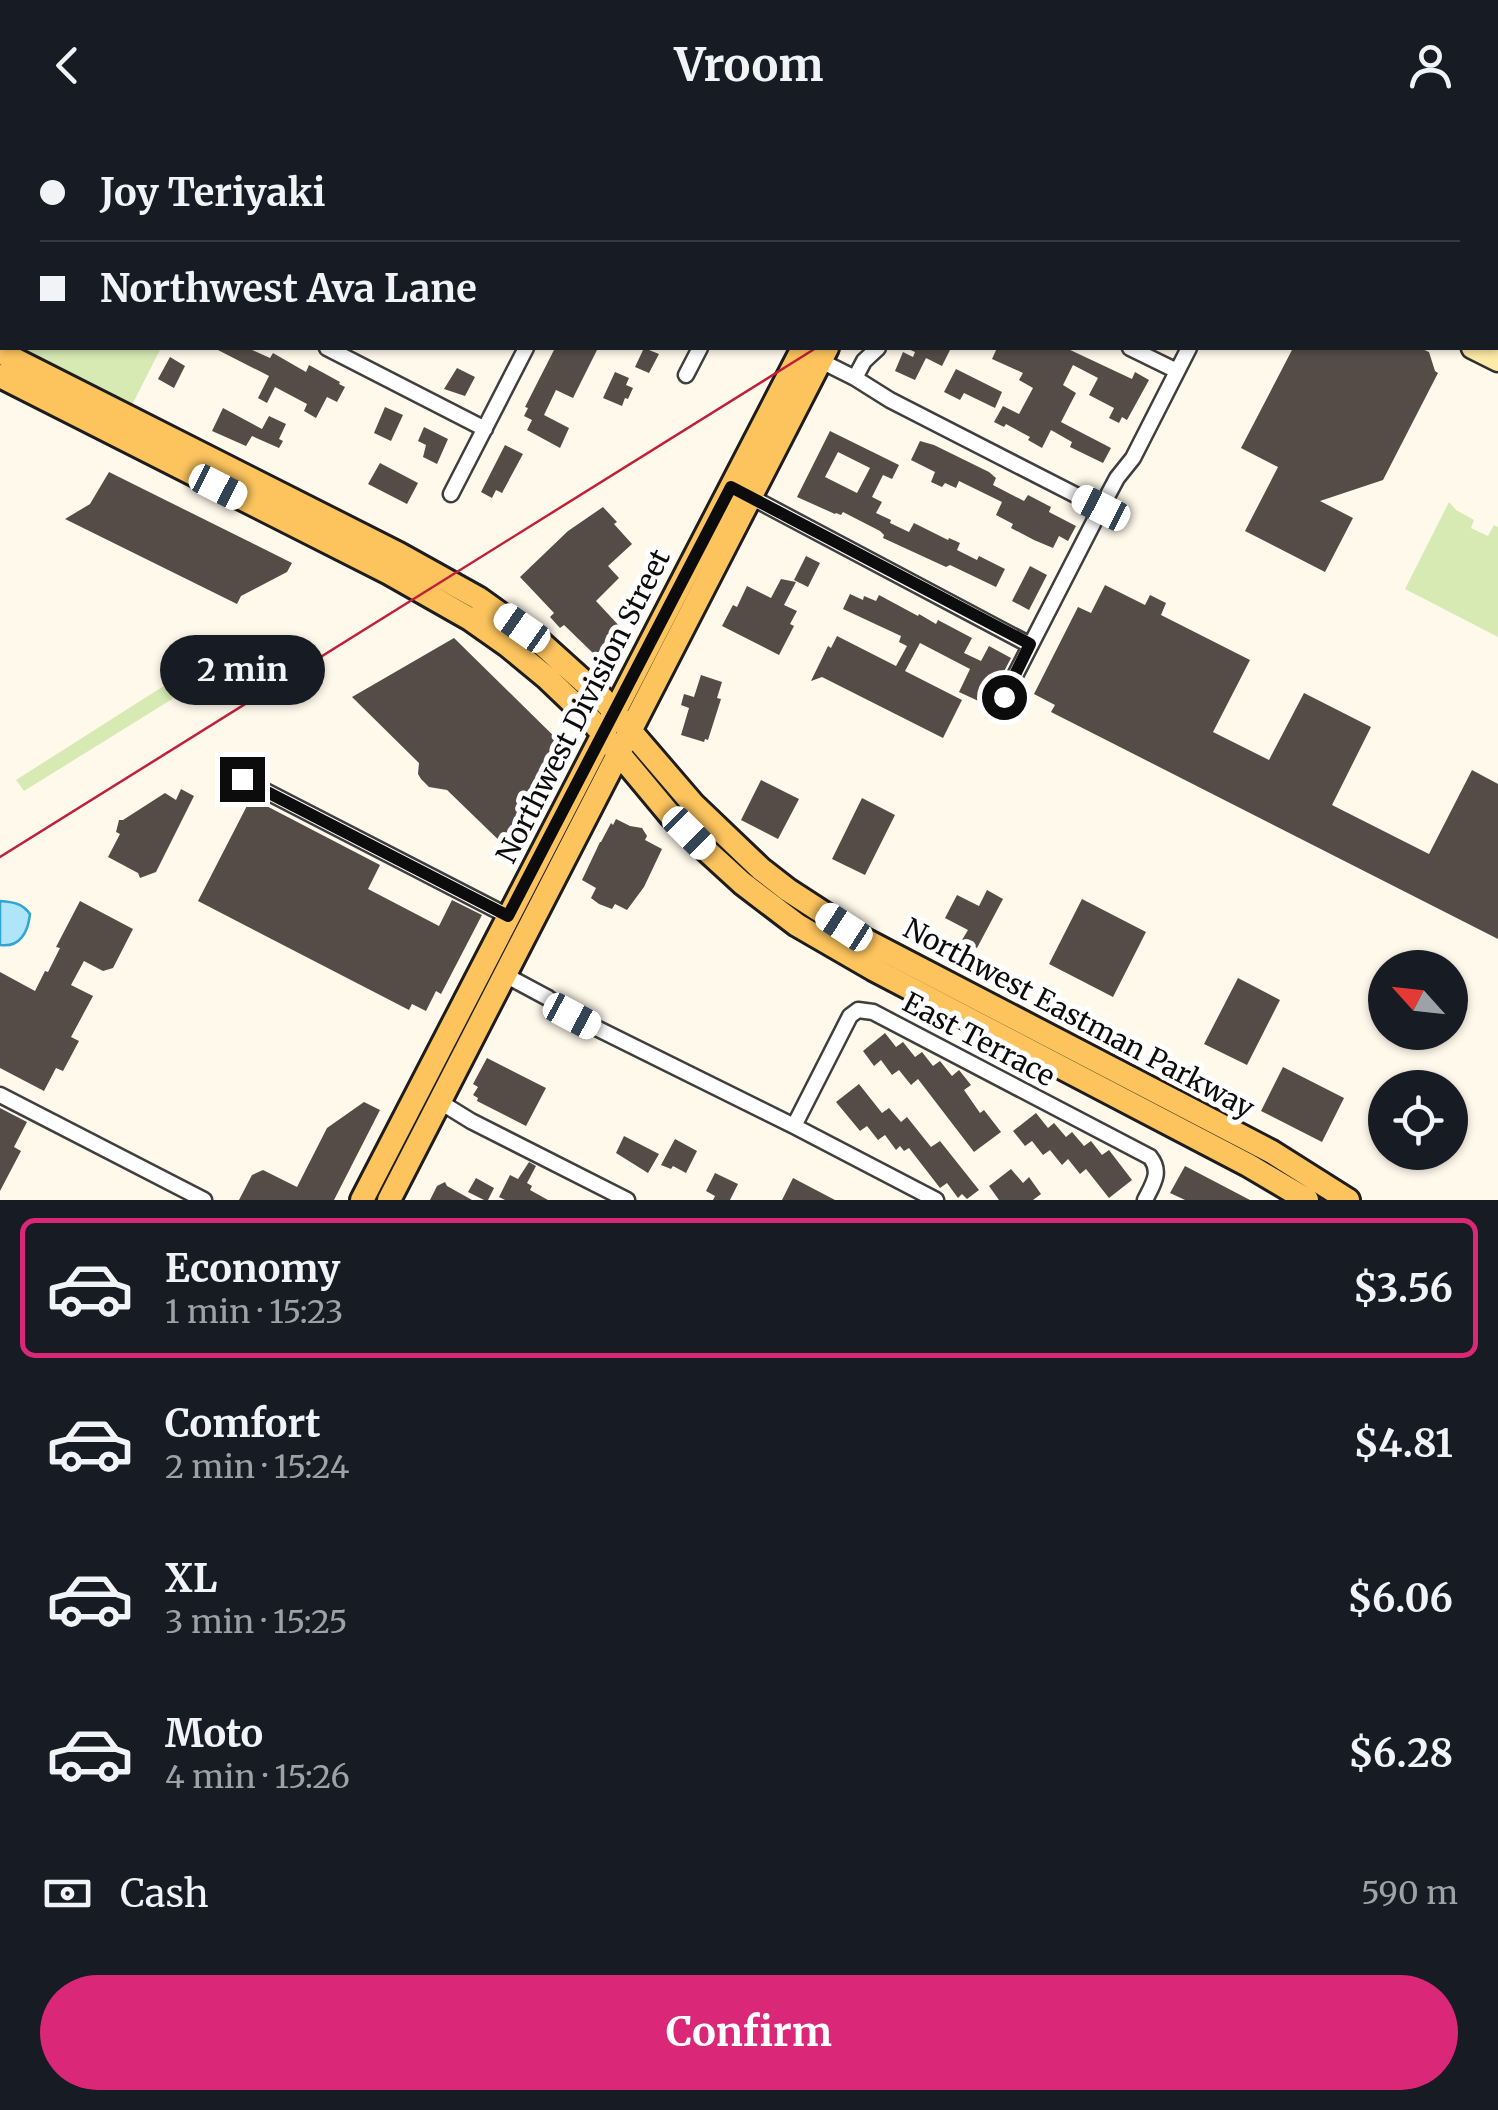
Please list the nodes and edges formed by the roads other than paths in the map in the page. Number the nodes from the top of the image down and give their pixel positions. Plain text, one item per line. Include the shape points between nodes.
1 (331, 350) edge
2 (525, 350) edge
3 (699, 350) edge
4 (876, 350) edge
5 (1134, 350) edge
6 (1188, 350) edge
7 (0, 352) edge
8 (813, 352) edge
9 (1177, 372) junction
10 (686, 375) dead end
11 (0, 376) edge
12 (855, 378) junction
13 (486, 428) junction
14 (741, 492) junction
15 (451, 494) dead end
16 (1101, 508) junction
17 (1030, 644) junction
18 (1004, 697) dead end
19 (614, 711) junction
20 (630, 730) junction
21 (602, 733) junction
22 (619, 752) junction
23 (242, 779) dead end
24 (508, 916) junction
25 (504, 975) junction
26 (420, 1087) junction
27 (0, 1094) edge
28 (440, 1102) junction
29 (794, 1126) junction
30 (204, 1200) edge
31 (362, 1200) edge
32 (390, 1200) edge
33 (627, 1200) edge
34 (936, 1200) edge
35 (1145, 1200) edge
36 (1308, 1200) edge
37 (1348, 1200) edge

1 - 13 street
2 - 13 street
3 - 10 street
4 - 12 street
5 - 9 street
6 - 9 street
7 - 19 main road, Northwest Eastman Parkway via 456,584 541,642
8 - 12 street
8 - 14 main road, Northwest Division Street
9 - 16 street
11 - 21 main road, Northwest Eastman Parkway via 458,612 539,671
12 - 16 street
13 - 15 street
14 - 17 street
14 - 19 main road, Northwest Division Street
14 - 20 main road, Northwest Division Street
16 - 17 street
17 - 18 street
19 - 20 main road, Northwest Eastman Parkway
19 - 21 main road, Northwest Division Street
20 - 22 main road, Northwest Division Street
20 - 37 main road, Northwest Eastman Parkway via 720,832 816,909 1272,1152
21 - 22 main road, Northwest Eastman Parkway
21 - 24 main road, Northwest Division Street
22 - 25 main road, Northwest Division Street
22 - 36 main road, Northwest Eastman Parkway via 707,851 796,925
23 - 24 street
24 - 26 main road, Northwest Division Street
25 - 28 main road, Northwest Division Street
25 - 29 street via 584,1023
26 - 28 street
26 - 31 main road, Northwest Division Street
27 - 30 street
28 - 32 main road, Northwest Division Street
28 - 33 street
29 - 34 street
29 - 35 street, East Terrace via 850,1016 873,1012 1150,1156 1157,1176

